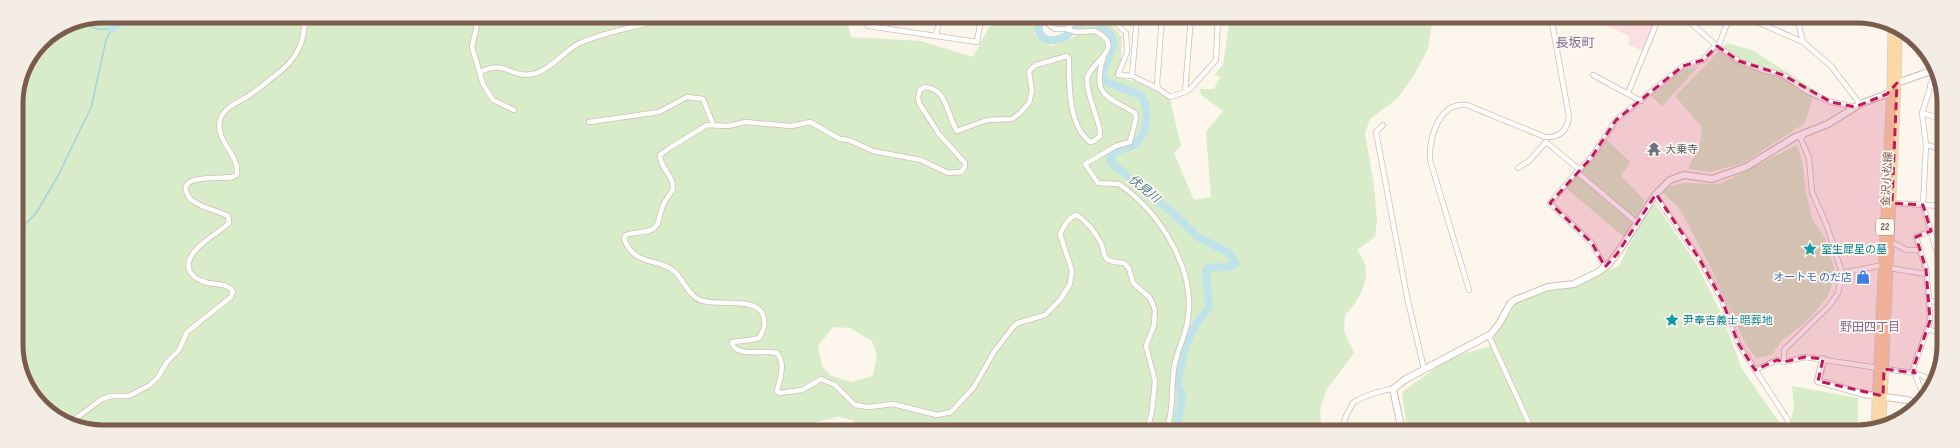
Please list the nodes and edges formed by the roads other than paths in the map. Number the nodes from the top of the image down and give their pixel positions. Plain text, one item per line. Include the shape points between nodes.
1 (304, 23) edge
2 (477, 23) edge
3 (646, 23) edge
4 (869, 23) edge
5 (939, 23) edge
6 (983, 23) edge
7 (1047, 23) edge
8 (1074, 23) edge
9 (1116, 23) edge
10 (1137, 23) edge
11 (1162, 23) edge
12 (1191, 23) edge
13 (1218, 23) edge
14 (1552, 23) edge
15 (1657, 23) edge
16 (1690, 23) edge
17 (1727, 23) edge
18 (1759, 23) edge
19 (1799, 23) edge
20 (1068, 29) junction
21 (1892, 31) edge
22 (1898, 35) edge
23 (936, 36) junction
24 (1803, 42) junction
25 (1717, 46) junction
26 (1103, 59) junction
27 (480, 72) junction
28 (1931, 73) edge
29 (1593, 75) dead end
30 (1132, 76) junction
31 (1933, 77) edge
32 (1897, 83) junction
33 (1930, 85) junction
34 (1935, 87) edge
35 (1159, 89) junction
36 (1891, 89) junction
37 (1185, 92) junction
38 (1628, 94) junction
39 (1641, 101) junction
40 (1857, 106) junction
41 (514, 110) dead end
42 (1922, 113) junction
43 (1937, 118) edge
44 (589, 122) dead end
45 (713, 124) junction
46 (1383, 125) dead end
47 (1804, 133) junction
48 (1926, 144) junction
49 (1937, 147) edge
50 (1518, 168) dead end
51 (1579, 171) junction
52 (1655, 195) junction
53 (1892, 203) junction
54 (1923, 205) junction
55 (1937, 206) edge
56 (1636, 222) junction
57 (1931, 231) junction
58 (1895, 244) dead end
59 (1920, 250) junction
60 (1937, 252) edge
61 (1886, 266) junction
62 (1604, 267) junction
63 (1842, 273) junction
64 (1926, 274) junction
65 (1469, 290) dead end
66 (1929, 300) junction
67 (1937, 302) edge
68 (1928, 329) junction
69 (1937, 332) edge
70 (1489, 336) junction
71 (1823, 359) junction
72 (1784, 362) junction
73 (1881, 368) junction
74 (1424, 369) junction
75 (1755, 370) junction
76 (1915, 373) junction
77 (1929, 379) edge
78 (1393, 390) junction
79 (1922, 391) edge
80 (1880, 396) junction
81 (1912, 402) edge
82 (74, 420) edge
83 (1882, 421) edge
84 (1876, 422) edge
85 (1148, 425) edge
86 (1167, 425) edge
87 (1344, 425) edge
88 (1401, 425) edge
89 (1530, 425) edge
90 (1790, 425) edge

1 - 82 street via 300,46 289,65 222,115 220,129 238,168 237,174 232,177 203,178 191,182 186,189 188,197 194,202 228,216 229,222 198,247 188,266 190,272 199,280 230,287 233,291 231,297 188,332 179,350 150,385 129,396 102,399
2 - 27 street via 472,47
3 - 27 street via 578,44 540,72 520,74 498,67
4 - 23 street via 868,26
5 - 23 street
6 - 23 street via 977,42
7 - 20 street via 1051,27
8 - 20 street
9 - 30 street via 1126,33 1127,52 1118,75
10 - 30 street
11 - 35 street via 1157,84
12 - 37 street
13 - 37 street via 1216,60
14 - 65 street via 1569,117 1568,126 1563,132 1545,137 1467,105 1458,104 1444,112 1433,135 1429,150 1430,160
15 - 38 street
16 - 25 street
17 - 25 street
18 - 24 street
19 - 24 street
20 - 26 street via 1076,32 1096,31 1105,38 1108,45
21 - 36 main road, 金沢小松線 / 22
22 - 32 main road, 金沢小松線 / 22
24 - 40 street via 1831,66
25 - 39 street via 1703,60 1683,66
25 - 40 street via 1739,61 1783,75 1808,92 1825,99
26 - 45 street via 1087,78 1100,131 1100,136 1090,142 1082,136 1077,125 1069,87 1067,56 1036,65 1031,69 1029,72 1032,91 1029,103 1012,119 986,120 957,132 939,91 925,87 920,90 919,103 939,134 964,163 965,168 956,174 948,174 910,157 863,148 849,140 833,136 810,122 791,126 745,122 728,126
26 - 86 street via 1098,78 1101,90 1135,113 1136,118 1130,142 1116,146 1085,164 1098,183 1119,184 1151,215 1168,236 1186,279 1189,303 1187,324 1174,366 1173,399
27 - 41 street via 490,97
28 - 32 street
29 - 38 street
30 - 35 street
31 - 33 street
32 - 36 street
32 - 53 main road, 金沢小松線 / 22
33 - 34 street
33 - 42 street
35 - 37 street via 1170,97
36 - 40 street via 1885,95
36 - 61 main road, 金沢小松線 / 22
38 - 39 street
39 - 51 street via 1616,120 1591,158
40 - 47 street via 1828,124
42 - 43 street
42 - 48 street
44 - 45 street via 659,112 687,97 703,99
45 - 85 street via 698,130 660,155 673,188 661,209 658,224 653,229 626,235 624,239 633,253 674,271 696,298 710,303 756,306 762,311 765,326 759,338 732,344 736,350 742,352 777,353 782,368 777,390 779,393 802,390 821,379 835,385 855,405 868,407 893,404 936,415 951,412 974,387 994,352 1013,327 1045,315 1060,300 1070,284 1072,271 1060,234 1066,223 1077,215 1092,229 1101,243 1106,258 1124,263 1129,268 1133,283 1150,298 1155,310 1154,325 1146,346 1155,382
46 - 74 street via 1376,132 1412,325
47 - 52 street via 1746,167 1712,179 1684,175 1670,180
47 - 63 street via 1801,139 1809,158 1812,192 1827,226
48 - 49 street
48 - 54 street
50 - 51 street via 1529,161 1546,142
51 - 56 street
51 - 62 street via 1550,204 1592,243
52 - 56 street
52 - 75 street via 1700,260 1722,300 1738,343
53 - 54 street
53 - 61 main road, 金沢小松線 / 22
54 - 55 street
54 - 57 street
56 - 62 street via 1617,254
57 - 59 street via 1916,237
57 - 60 street
58 - 59 street via 1907,250
59 - 64 street
61 - 63 street
61 - 64 street
61 - 73 main road, 金沢小松線 / 22
62 - 70 street via 1574,284 1548,287 1515,300
63 - 72 street via 1838,293 1818,319 1784,350
64 - 66 street
66 - 67 street
66 - 68 street
68 - 69 street
68 - 76 street via 1913,369
70 - 74 street
70 - 89 street
71 - 72 street via 1805,357
71 - 73 street
71 - 80 street via 1818,381
72 - 75 street via 1776,360
73 - 76 street
73 - 80 main road, 金沢小松線 / 22
74 - 78 street via 1400,382
75 - 90 street
76 - 77 street
76 - 79 street
78 - 87 street via 1380,390 1353,403
78 - 88 street
80 - 81 street
80 - 83 main road, 金沢小松線 / 22
80 - 84 main road, 金沢小松線 / 22

